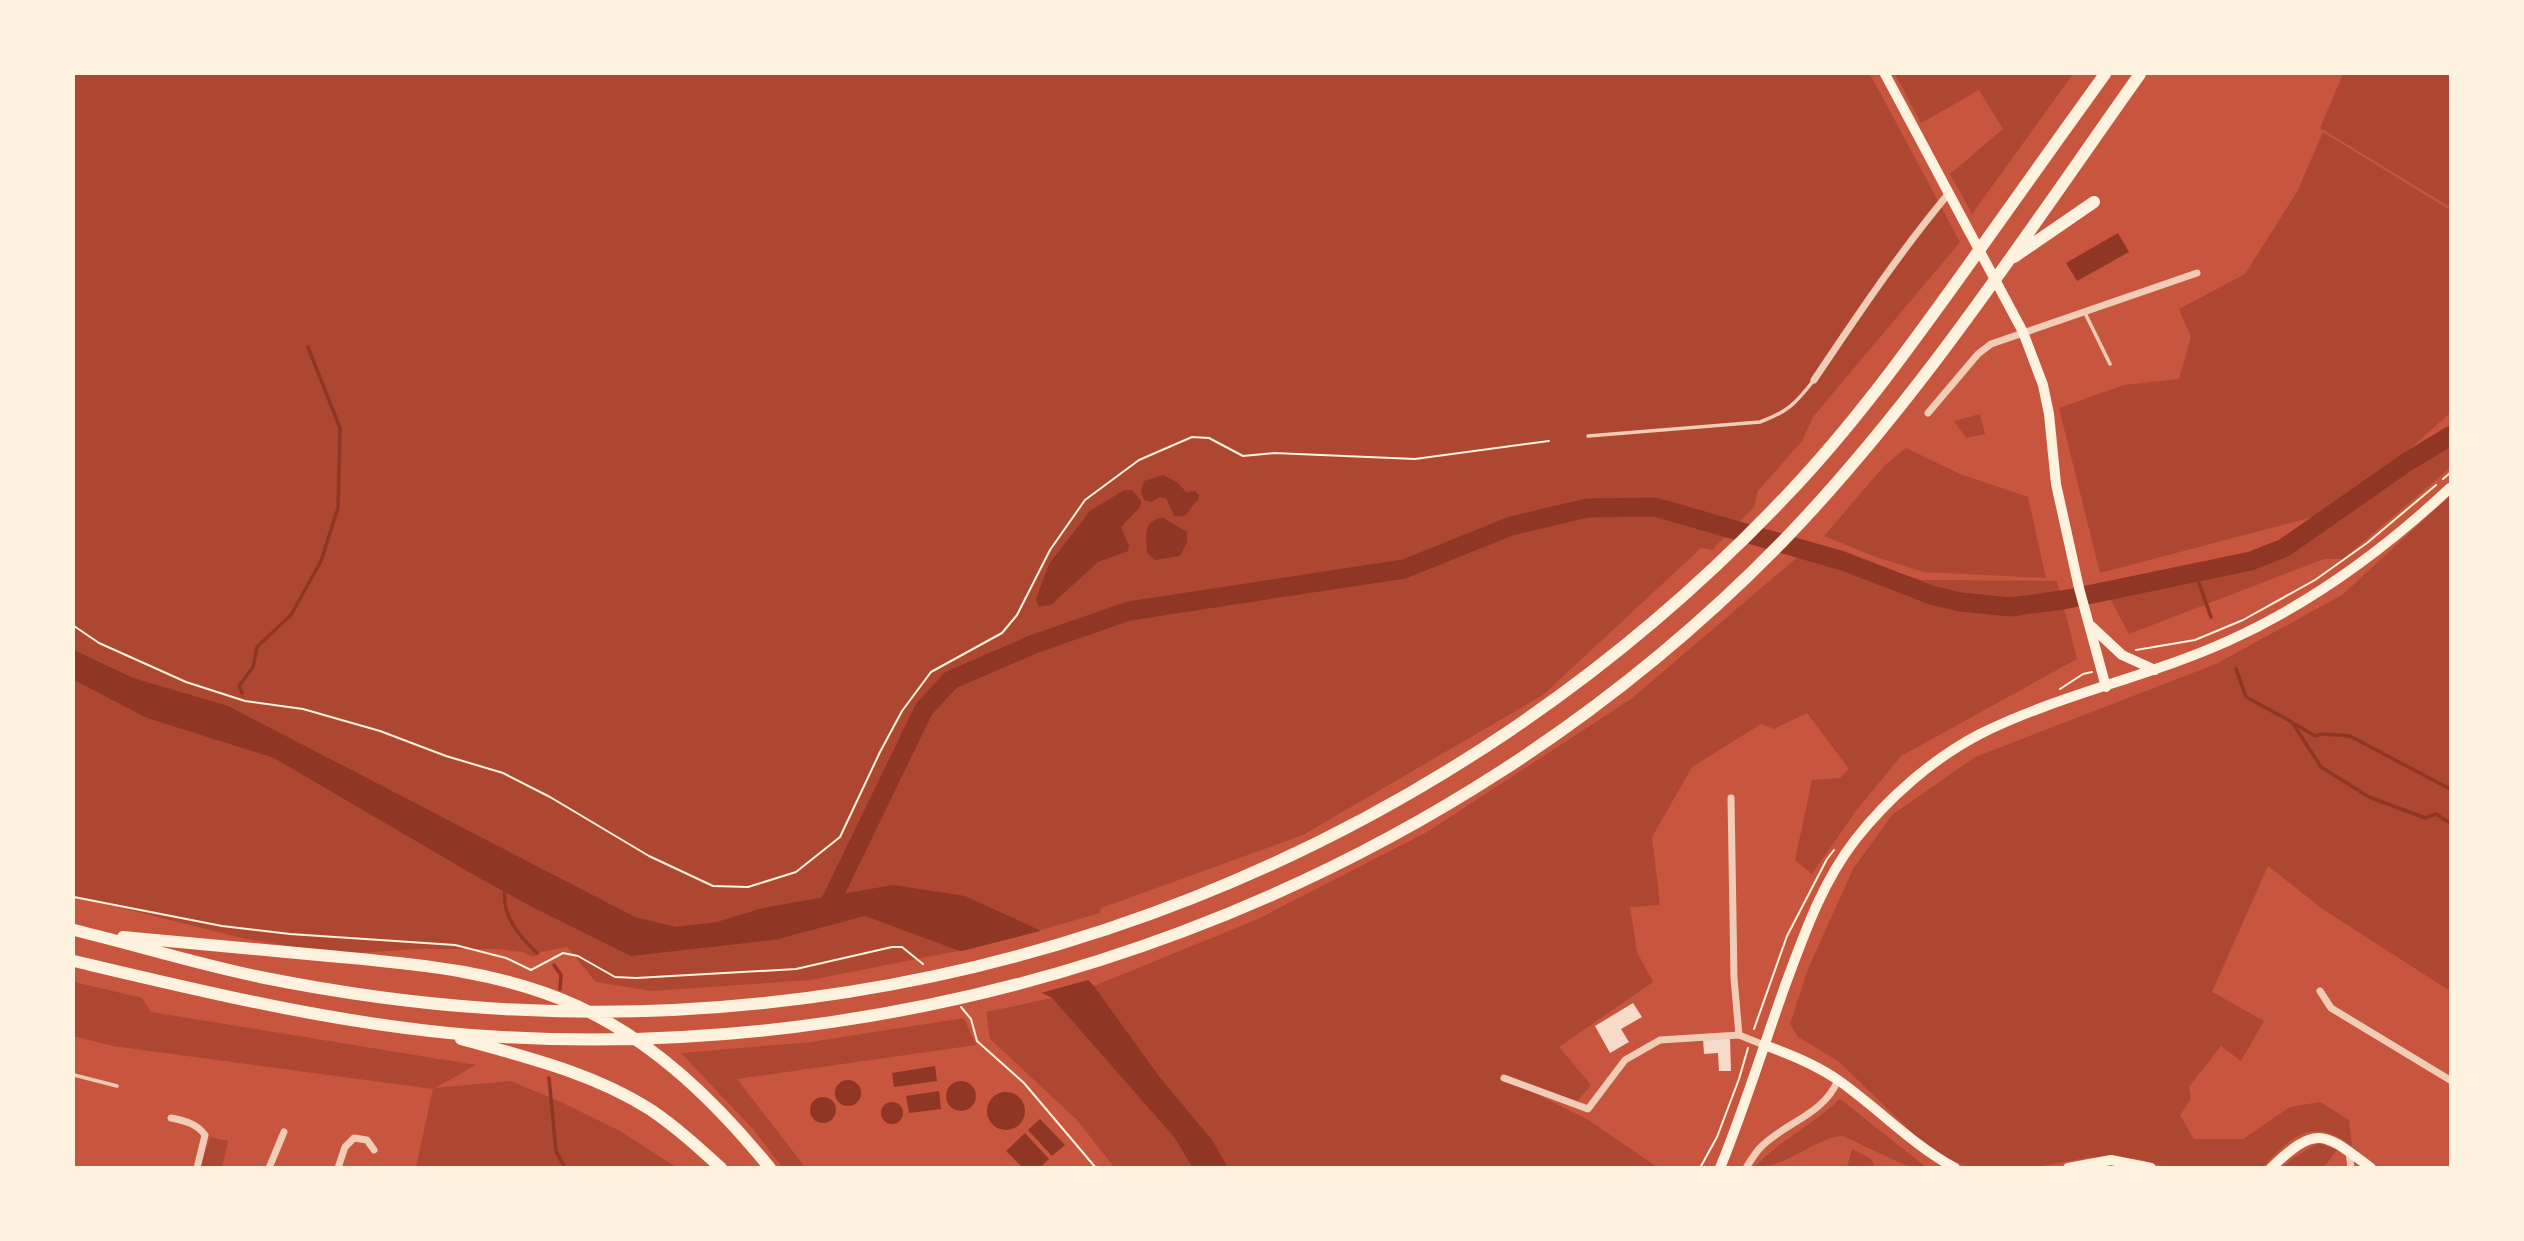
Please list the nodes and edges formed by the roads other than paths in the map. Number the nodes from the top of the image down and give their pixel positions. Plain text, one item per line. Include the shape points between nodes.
1 (1885, 74) edge
2 (2105, 74) edge
3 (2140, 74) edge
4 (1949, 193) junction
5 (2094, 202) dead end
6 (2005, 263) junction
7 (2197, 274) dead end
8 (2085, 313) junction
9 (2023, 332) junction
10 (2109, 364) dead end
11 (1814, 380) joint
12 (1928, 413) dead end
13 (1588, 436) dead end
14 (2451, 488) edge
15 (2091, 625) junction
16 (2155, 670) junction
17 (2106, 687) junction
18 (1731, 798) dead end
19 (1731, 815) junction
20 (1741, 815) dead end
21 (79, 931) edge
22 (74, 961) edge
23 (2320, 991) dead end
24 (430, 1031) junction
25 (1739, 1035) junction
26 (1764, 1045) junction
27 (74, 1075) edge
28 (1504, 1079) dead end
29 (1838, 1080) junction
30 (2451, 1080) edge
31 (117, 1086) dead end
32 (171, 1118) dead end
33 (284, 1132) dead end
34 (374, 1150) dead end
35 (2349, 1151) junction
36 (197, 1167) edge
37 (269, 1167) edge
38 (338, 1167) edge
39 (721, 1167) edge
40 (770, 1167) edge
41 (1720, 1167) edge
42 (1746, 1167) edge
43 (1955, 1167) edge
44 (2068, 1167) edge
45 (2147, 1167) edge
46 (2271, 1167) edge
47 (2351, 1167) edge
48 (2371, 1167) edge

1 - 4 main road
2 - 21 highway via 1902,359 1791,491 1710,573 1530,719 1331,838 1261,871 1120,926 1015,957 833,995 646,1012 506,1009 326,990
3 - 6 highway
4 - 9 main road
4 - 11 street via 1874,290
5 - 6 highway
6 - 24 highway via 1860,456 1743,580 1686,632 1574,722 1499,773 1432,814 1294,886 1142,948 1007,989 842,1022 664,1038 545,1039
7 - 8 street
8 - 9 street
8 - 10 lane
9 - 12 street via 1978,354
9 - 15 main road via 2043,385 2056,484
11 - 13 lane via 1783,414 1760,422
14 - 16 main road via 2294,607 2229,641
15 - 16 main road via 2126,658
15 - 17 main road
16 - 17 main road
17 - 26 main road via 1979,735 1925,771 1875,817 1817,901
18 - 19 street
19 - 20 street
19 - 25 street
21 - 40 highway via 448,968 501,979 578,1007 649,1048 723,1113
22 - 24 highway via 324,1017
23 - 30 street via 2331,1008
24 - 39 highway via 572,1071 613,1090 650,1109
25 - 26 street
25 - 28 street via 1660,1040 1625,1059 1588,1109
26 - 29 main road
26 - 41 main road
27 - 31 lane
29 - 42 street via 1820,1105 1763,1145
29 - 43 main road via 1919,1145
32 - 36 street via 199,1127 205,1135
33 - 37 street
34 - 38 street via 367,1140 354,1138 345,1147
35 - 46 main road via 2320,1137 2303,1141
35 - 47 street
35 - 48 main road
44 - 45 main road via 2111,1160

